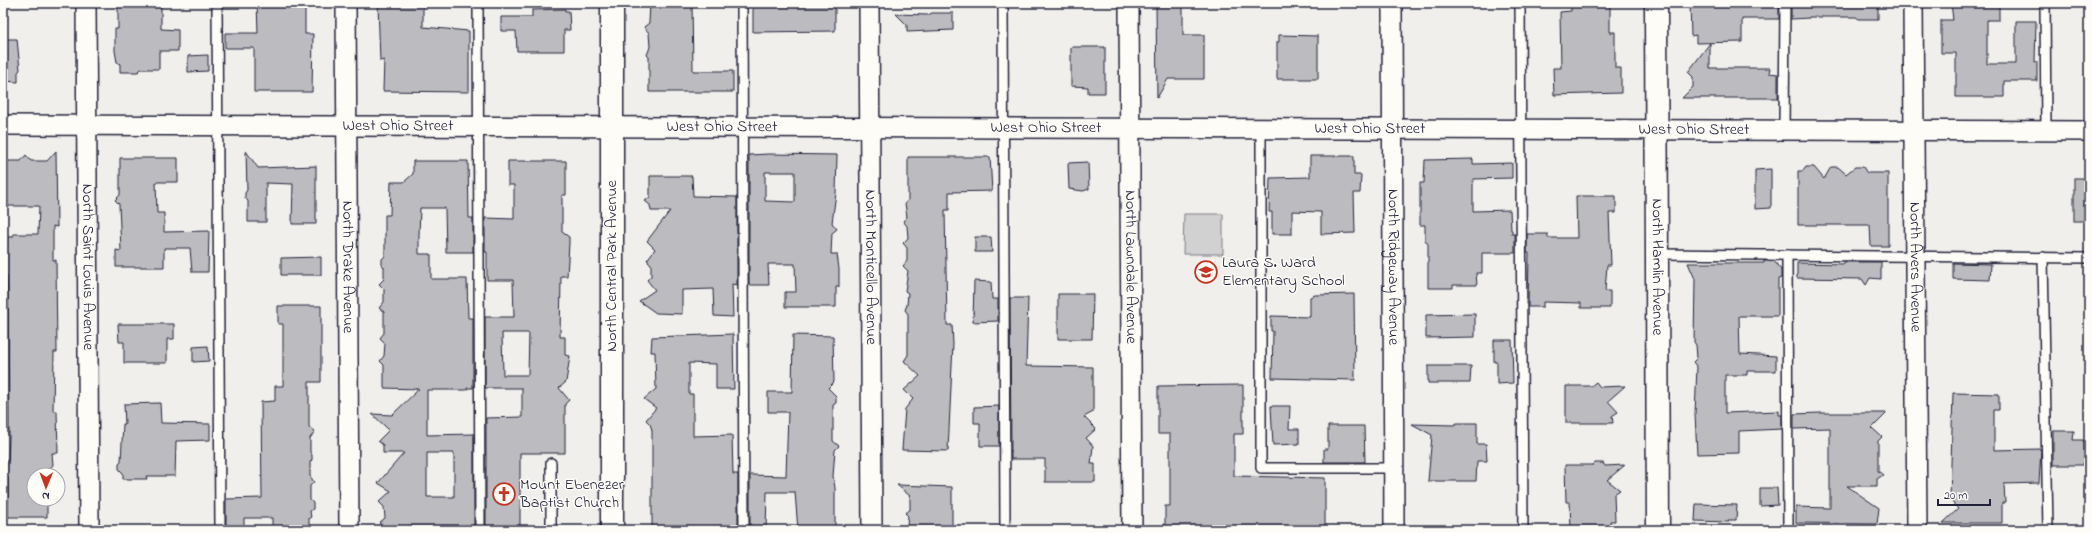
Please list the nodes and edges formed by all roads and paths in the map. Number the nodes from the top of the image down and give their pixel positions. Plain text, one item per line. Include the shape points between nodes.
1 (86, 3) edge
2 (217, 3) edge
3 (346, 3) edge
4 (478, 3) edge
5 (612, 3) edge
6 (742, 3) edge
7 (869, 3) edge
8 (1003, 3) edge
9 (1128, 3) edge
10 (1392, 3) edge
11 (1520, 3) edge
12 (1656, 3) edge
13 (1785, 3) edge
14 (1913, 3) edge
15 (2045, 3) edge
16 (3, 125) edge
17 (87, 125) junction
18 (217, 125) junction
19 (347, 126) junction
20 (480, 126) junction
21 (612, 127) junction
22 (743, 127) junction
23 (870, 127) junction
24 (1004, 128) junction
25 (1129, 128) junction
26 (1261, 128) junction
27 (1392, 129) junction
28 (1520, 129) junction
29 (1657, 129) junction
30 (1784, 130) junction
31 (1914, 130) junction
32 (2046, 130) junction
33 (2089, 130) edge
34 (1657, 254) junction
35 (1787, 255) junction
36 (1915, 256) junction
37 (2043, 257) junction
38 (2089, 258) edge
39 (551, 464) dead end
40 (1394, 468) junction
41 (89, 530) edge
42 (220, 530) edge
43 (349, 530) edge
44 (480, 530) edge
45 (551, 530) edge
46 (612, 530) edge
47 (744, 530) edge
48 (872, 530) edge
49 (1004, 530) edge
50 (1132, 530) edge
51 (1394, 530) edge
52 (1523, 530) edge
53 (1658, 530) edge
54 (1788, 530) edge
55 (1917, 530) edge
56 (2048, 530) edge

1 - 17 street, North Saint Louis Avenue
2 - 18 lane
3 - 19 street, North Drake Avenue
4 - 20 lane
5 - 21 street, North Central Park Avenue
6 - 22 lane
7 - 23 street, North Monticello Avenue
8 - 24 lane
9 - 25 street, North Lawndale Avenue
10 - 27 street, North Ridgeway Avenue
11 - 28 lane
12 - 29 street, North Hamlin Avenue
13 - 30 lane
14 - 31 street, North Avers Avenue
15 - 32 lane
16 - 17 street, West Ohio Street
17 - 18 street, West Ohio Street
17 - 41 street, North Saint Louis Avenue
18 - 19 street, West Ohio Street
18 - 42 lane
19 - 20 street, West Ohio Street
19 - 43 street, North Drake Avenue
20 - 21 street, West Ohio Street
20 - 44 lane
21 - 22 street, West Ohio Street
21 - 46 street, North Central Park Avenue
22 - 23 street, West Ohio Street
22 - 47 lane
23 - 24 street, West Ohio Street
23 - 48 street, North Monticello Avenue
24 - 25 street, West Ohio Street
24 - 49 lane
25 - 26 street, West Ohio Street
25 - 50 street, North Lawndale Avenue
26 - 27 street, West Ohio Street
26 - 40 lane via 1261,468
27 - 28 street, West Ohio Street
27 - 40 street, North Ridgeway Avenue
28 - 29 street, West Ohio Street
28 - 52 lane
29 - 30 street, West Ohio Street
29 - 34 street, North Hamlin Avenue
30 - 31 street, West Ohio Street
31 - 32 street, West Ohio Street
31 - 36 street, North Avers Avenue
32 - 33 street, West Ohio Street
34 - 35 lane
34 - 53 street, North Hamlin Avenue
35 - 36 lane
35 - 54 lane
36 - 37 lane
36 - 55 street, North Avers Avenue
37 - 38 lane
37 - 56 lane
39 - 45 lane
40 - 51 street, North Ridgeway Avenue

